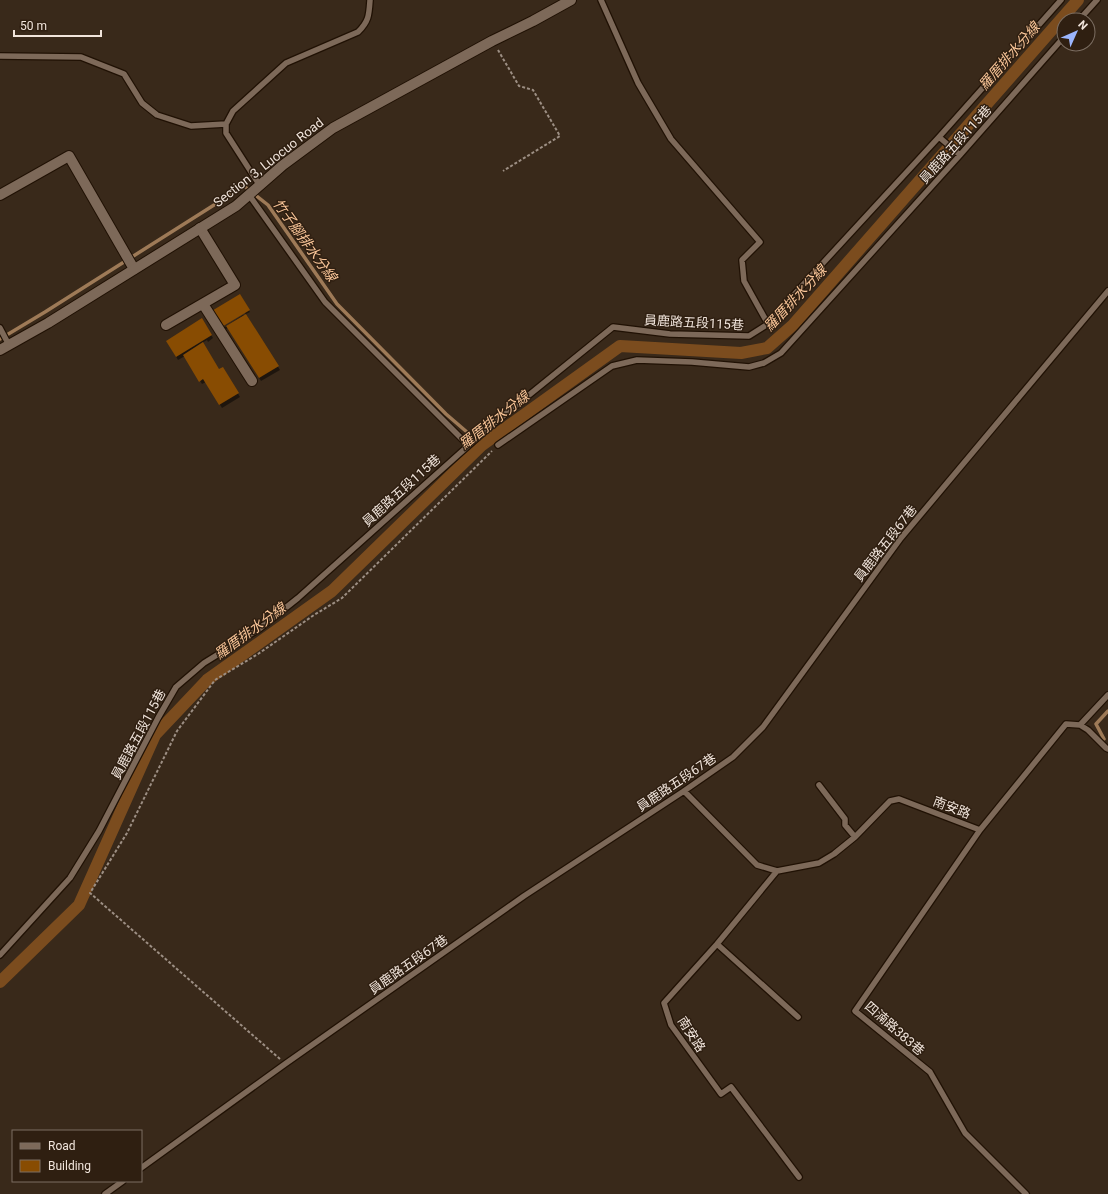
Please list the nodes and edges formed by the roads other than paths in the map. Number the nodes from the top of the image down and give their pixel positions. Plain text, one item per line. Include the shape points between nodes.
1 (370, 0) edge
2 (571, 0) edge
3 (601, 0) edge
4 (1061, 0) edge
5 (1097, 0) edge
6 (1086, 12) edge
7 (1056, 46) edge
8 (0, 56) edge
9 (226, 124) junction
10 (939, 137) junction
11 (960, 155) junction
12 (254, 191) junction
13 (0, 195) edge
14 (200, 228) junction
15 (134, 269) junction
16 (1108, 291) edge
17 (203, 304) junction
18 (768, 324) junction
19 (166, 325) dead end
20 (0, 328) edge
21 (4, 348) edge
22 (252, 381) dead end
23 (468, 445) junction
24 (498, 445) road end
25 (1108, 695) edge
26 (1080, 725) junction
27 (1108, 749) edge
28 (819, 785) dead end
29 (684, 791) junction
30 (980, 830) junction
31 (855, 837) junction
32 (777, 870) junction
33 (717, 944) junction
34 (0, 955) edge
35 (798, 1017) dead end
36 (142, 1167) edge
37 (799, 1177) dead end
38 (122, 1182) edge
39 (105, 1194) edge
40 (1026, 1194) edge

1 - 9 lane via 365,25 358,32 286,63 233,111
2 - 12 street, Section 3, Luocuo Road via 333,128 283,165
3 - 18 lane via 638,83 671,139 760,242 742,260 744,281
4 - 10 lane, 員鹿路五段115巷
5 - 6 lane
7 - 11 lane, 員鹿路五段115巷
8 - 9 lane via 81,58 124,74 142,103 157,115 191,126
9 - 12 lane via 226,133
10 - 11 lane
10 - 18 lane, 員鹿路五段115巷
11 - 24 lane, 員鹿路五段115巷 via 781,353 764,363 749,367 637,360 612,366
12 - 14 street, Section 3, Luocuo Road via 236,206
12 - 23 lane via 325,302
13 - 15 street via 69,156
14 - 15 street, Section 3, Luocuo Road
14 - 17 street via 236,285
15 - 21 street, Section 3, Luocuo Road
16 - 29 lane, 員鹿路五段67巷 via 901,538 763,727 733,757
17 - 19 street
17 - 22 street
18 - 23 lane, 員鹿路五段115巷 via 749,336 670,334 613,327
20 - 21 lane
23 - 34 lane, 員鹿路五段115巷 via 298,598 259,629 204,663 176,687 99,831 70,878
25 - 26 lane
26 - 27 lane
26 - 30 lane, 南安路 via 1066,724
28 - 31 lane via 845,819 845,825
29 - 32 lane, 南安路 via 757,865
29 - 36 lane, 員鹿路五段67巷 via 524,896
30 - 31 lane, 南安路 via 899,799 890,801
30 - 40 lane, 四湳路383巷 via 855,1011 930,1072 965,1133
31 - 32 lane, 南安路 via 820,863
32 - 33 lane, 南安路
33 - 35 lane
33 - 37 lane, 南安路 via 664,1003 671,1025 721,1094 731,1087
38 - 39 lane

